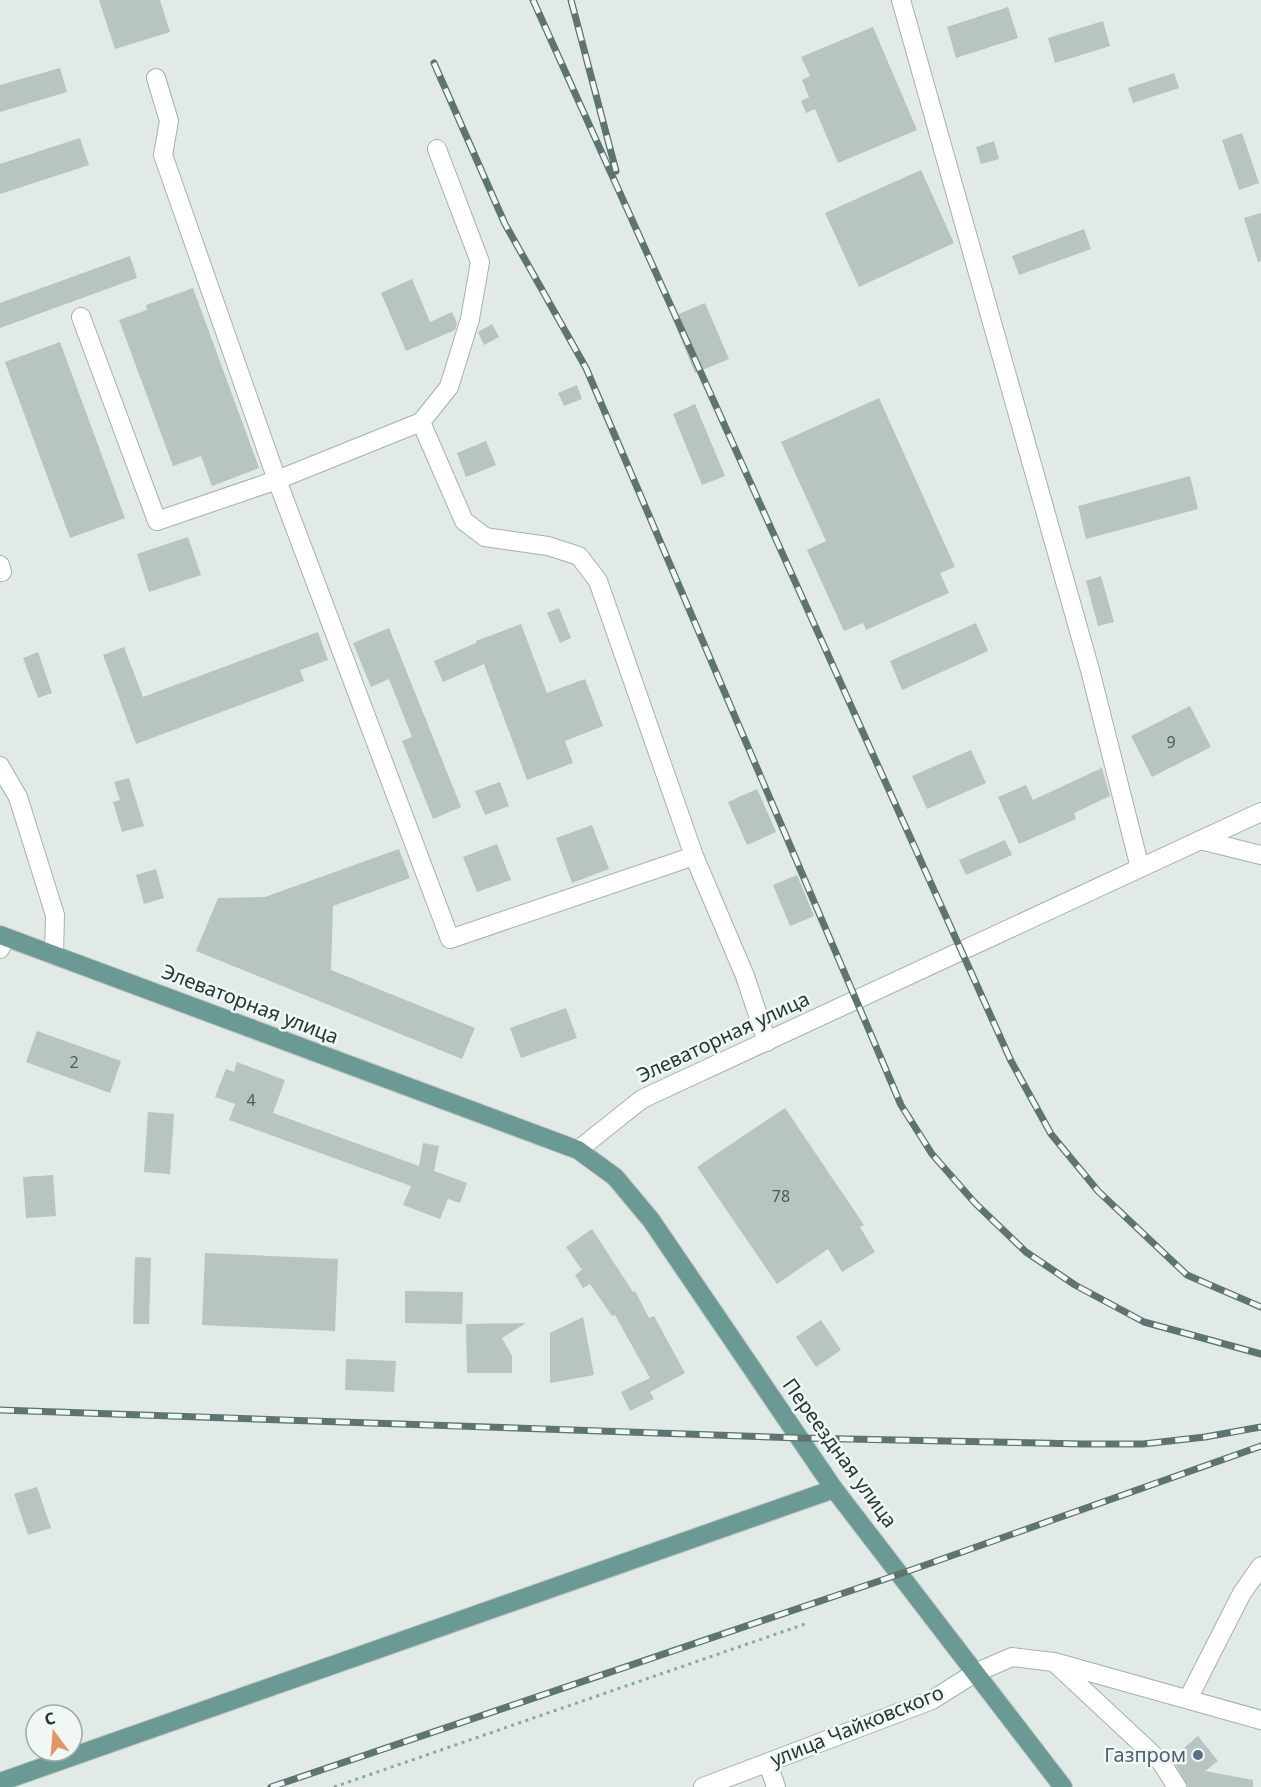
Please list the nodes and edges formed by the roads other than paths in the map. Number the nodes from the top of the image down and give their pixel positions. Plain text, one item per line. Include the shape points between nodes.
1 (901, 0) edge
2 (156, 78) dead end
3 (437, 149) dead end
4 (81, 317) dead end
5 (421, 422) junction
6 (277, 480) junction
7 (0, 565) edge
8 (0, 572) edge
9 (0, 766) edge
10 (1261, 812) edge
11 (1200, 840) junction
12 (1261, 855) edge
13 (694, 856) junction
14 (1140, 868) junction
15 (2, 941) edge
16 (54, 954) junction
17 (767, 1042) junction
18 (578, 1150) junction
19 (834, 1489) junction
20 (1261, 1566) edge
21 (1054, 1662) junction
22 (975, 1673) junction
23 (1188, 1700) junction
24 (1261, 1720) edge
25 (768, 1763) junction
26 (0, 1782) edge
27 (703, 1787) edge
28 (777, 1787) edge
29 (1063, 1787) edge
30 (1177, 1787) edge

1 - 14 street via 1090,670
2 - 6 street via 170,121 163,156
3 - 5 street via 480,262 470,319 449,387
4 - 6 street via 157,521
5 - 6 street
5 - 13 street via 464,521 485,537 548,546 579,556 598,581
6 - 13 street via 450,939
7 - 8 street
9 - 16 street via 18,797 56,915
10 - 11 street, Элеваторная улица
11 - 12 street
11 - 14 street, Элеваторная улица
13 - 17 street via 745,976
14 - 17 street, Элеваторная улица
15 - 16 main road, Элеваторная улица
16 - 18 main road, Элеваторная улица
17 - 18 street, Элеваторная улица via 642,1099
18 - 19 main road, Переездная улица via 615,1177 651,1220
19 - 22 main road, Переездная улица
19 - 26 main road
20 - 23 street via 1242,1593
21 - 22 street, улица Чайковского via 1012,1657
21 - 23 street, улица Чайковского
21 - 30 street via 1161,1762
22 - 25 street, улица Чайковского via 932,1700
22 - 29 main road, Переездная улица
23 - 24 street, улица Чайковского
25 - 27 street, улица Чайковского
25 - 28 street

